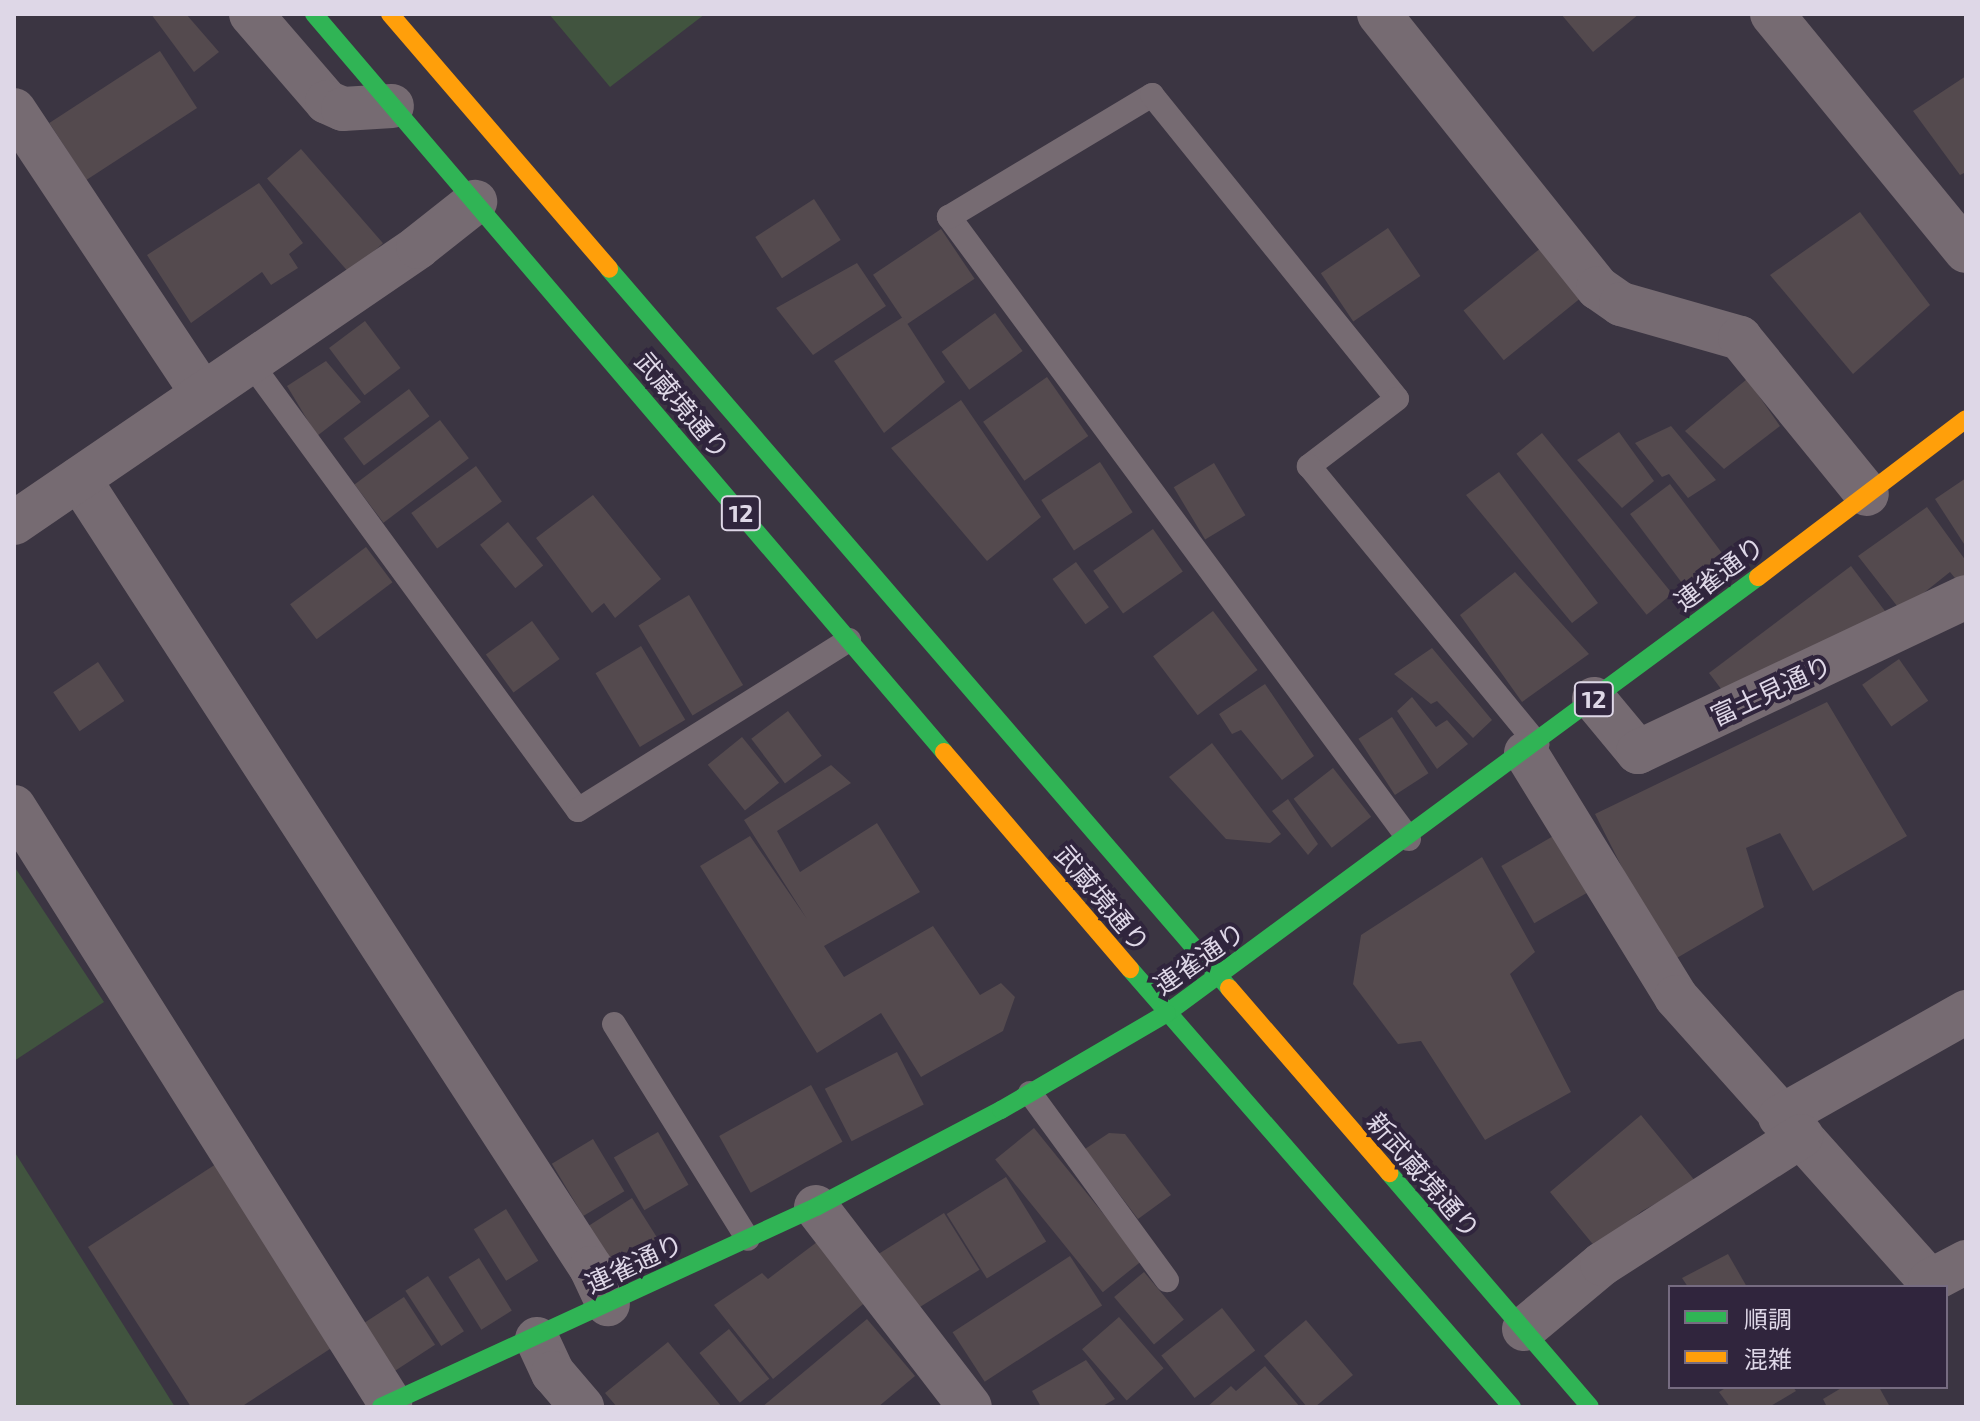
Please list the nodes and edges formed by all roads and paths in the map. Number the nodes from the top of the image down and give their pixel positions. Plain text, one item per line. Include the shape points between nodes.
1 (251, 14) edge
2 (314, 14) edge
3 (390, 14) edge
4 (1379, 14) edge
5 (1772, 14) edge
6 (392, 106) junction
7 (14, 110) edge
8 (475, 202) junction
9 (1966, 251) edge
10 (250, 362) junction
11 (202, 393) junction
12 (1966, 419) edge
13 (79, 479) junction
14 (1867, 494) junction
15 (14, 523) edge
16 (1966, 597) edge
17 (849, 640) junction
18 (1594, 699) junction
19 (1532, 748) junction
20 (14, 807) edge
21 (1409, 839) junction
22 (1220, 976) junction
23 (1966, 1012) edge
24 (1167, 1013) junction
25 (614, 1024) dead end
26 (1030, 1093) junction
27 (1791, 1127) junction
28 (816, 1207) junction
29 (748, 1239) junction
30 (1966, 1262) edge
31 (1167, 1280) dead end
32 (608, 1304) junction
33 (1524, 1329) junction
34 (537, 1339) junction
35 (386, 1405) edge
36 (582, 1407) edge
37 (970, 1407) edge
38 (1512, 1407) edge
39 (1590, 1407) edge

1 - 6 street via 327,102 343,109
2 - 6 main road, 武蔵境通り / 12
3 - 22 main road, 武蔵境通り / 12
4 - 14 street via 1598,288 1621,304 1740,338
5 - 9 street
6 - 8 main road, 武蔵境通り / 12
7 - 11 street
8 - 10 street
8 - 17 main road, 武蔵境通り / 12
10 - 11 street
10 - 17 lane via 578,810
11 - 13 street
12 - 14 main road, 連雀通り / 12
13 - 15 street
13 - 32 street via 591,1268
14 - 18 main road, 連雀通り / 12
16 - 18 street, 富士見通り via 1638,752
17 - 24 main road, 武蔵境通り / 12
18 - 19 main road, 連雀通り / 12
19 - 21 main road, 連雀通り / 12
19 - 21 lane via 1309,466 1397,399 1152,95 949,217
19 - 27 street via 1676,997
20 - 35 street
21 - 22 main road, 連雀通り / 12
22 - 24 main road, 連雀通り / 12
22 - 33 main road, 新武蔵境通り / 12
23 - 27 street
24 - 26 main road, 連雀通り
24 - 38 main road, 12
25 - 29 lane
26 - 28 main road, 連雀通り
26 - 31 lane
27 - 30 street via 1930,1281
27 - 33 street via 1602,1264
28 - 29 main road, 連雀通り
28 - 37 street
29 - 32 main road, 連雀通り
32 - 34 main road, 連雀通り
33 - 39 main road, 新武蔵境通り / 12
34 - 35 main road, 連雀通り
34 - 36 street via 553,1373

